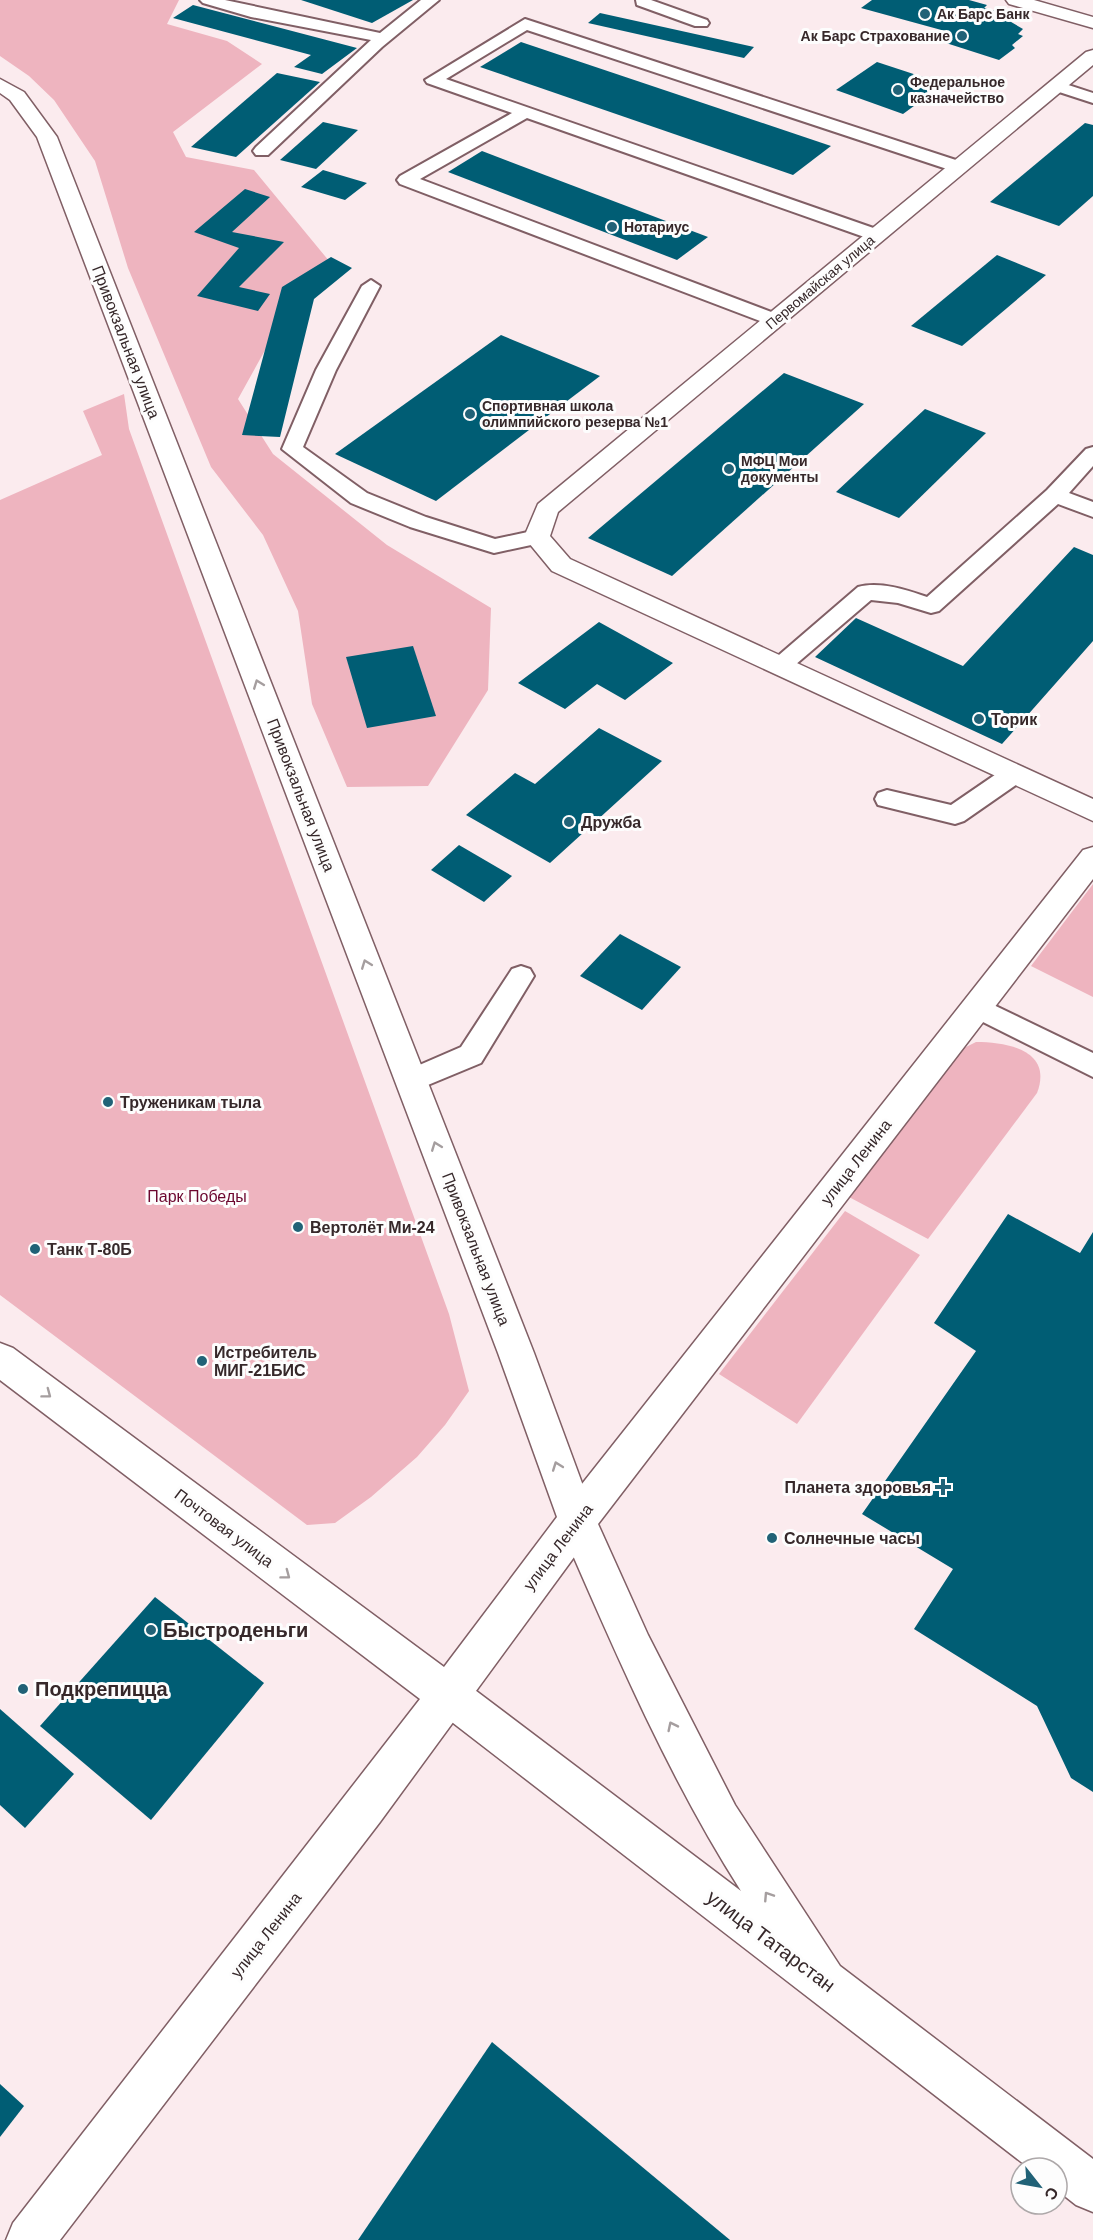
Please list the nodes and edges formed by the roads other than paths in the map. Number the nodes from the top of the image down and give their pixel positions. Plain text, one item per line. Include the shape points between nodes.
1 (208, 0) edge
2 (430, 0) edge
3 (673, 0) edge
4 (1015, 0) edge
5 (636, 1) edge
6 (701, 23) dead end
7 (1093, 23) edge
8 (383, 38) junction
9 (1093, 56) edge
10 (0, 84) edge
11 (1056, 86) junction
12 (1093, 98) edge
13 (526, 112) junction
14 (262, 151) dead end
15 (959, 167) junction
16 (876, 235) junction
17 (371, 286) dead end
18 (775, 320) junction
19 (1093, 453) edge
20 (1055, 495) junction
21 (1093, 510) edge
22 (537, 537) junction
23 (780, 666) junction
24 (1014, 774) junction
25 (887, 799) dead end
26 (1093, 811) edge
27 (1093, 858) edge
28 (521, 976) dead end
29 (977, 1006) junction
30 (1093, 1066) edge
31 (411, 1081) junction
32 (0, 1359) edge
33 (577, 1521) junction
34 (449, 1695) junction
35 (823, 1980) junction
36 (1093, 2188) edge
37 (30, 2240) edge

1 - 8 lane
2 - 8 lane
3 - 5 lane via 664,6
4 - 7 street
5 - 6 lane
8 - 14 lane
9 - 11 street, Первомайская улица
31 -> 10 street, Привокзальная улица via 47,137 17,96
11 - 12 lane
11 - 15 street, Первомайская улица
13 - 15 lane via 433,80 525,24
13 - 16 lane
13 - 18 lane via 406,180
15 - 16 street, Первомайская улица
16 - 18 street, Первомайская улица
17 - 22 lane via 326,370 292,449 359,498 418,522 494,546
18 - 22 street, Первомайская улица via 547,509
19 - 20 lane
20 - 21 lane
20 - 23 lane via 931,606 902,596 866,592
22 - 23 street via 561,565
23 - 24 street
24 - 25 lane via 955,815
24 - 26 street
27 - 29 street, улица Ленина
28 - 31 lane via 471,1055
29 - 30 lane
29 - 33 street, улица Ленина
33 -> 31 street, Привокзальная улица
32 -> 34 street, Почтовая улица
33 - 34 street, улица Ленина
35 -> 33 street, Привокзальная улица via 720,1820 634,1649
34 - 35 street, улица Татарстан
34 - 37 street, улица Ленина
35 - 36 street, улица Татарстан

